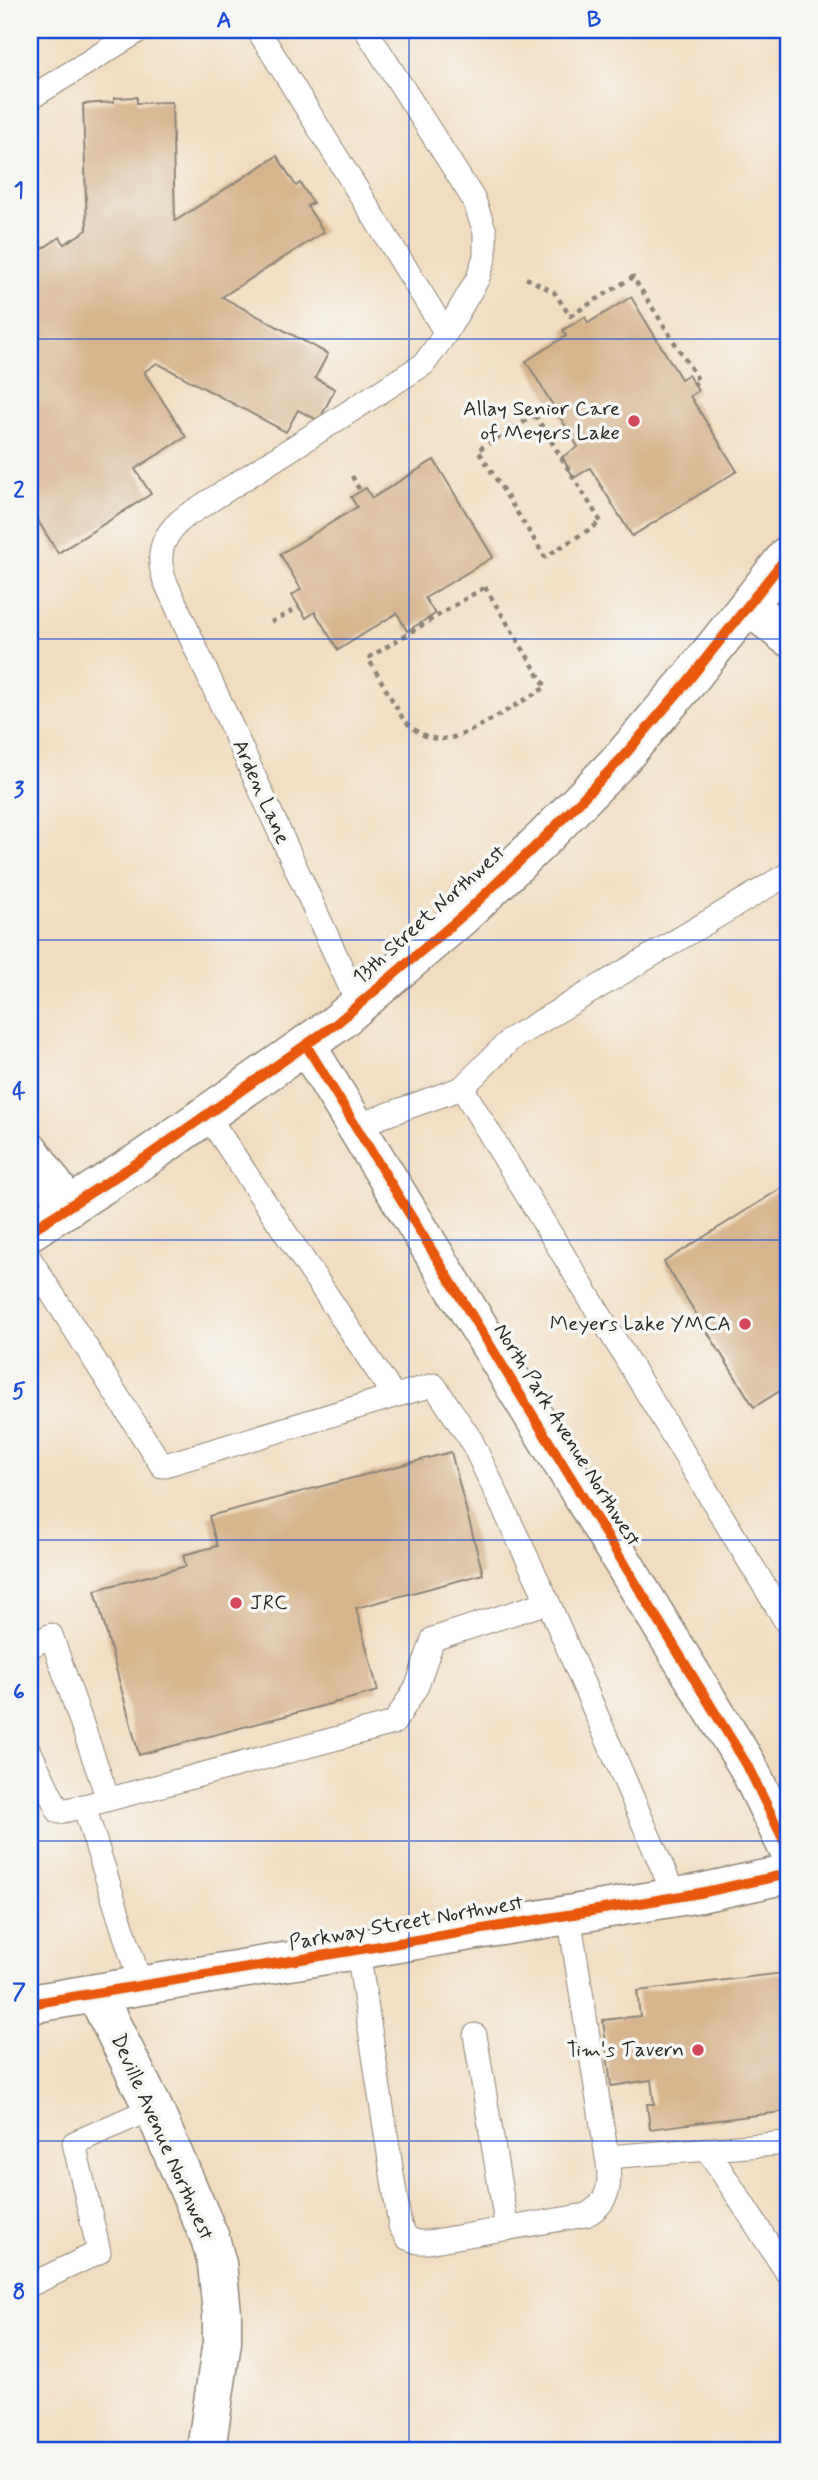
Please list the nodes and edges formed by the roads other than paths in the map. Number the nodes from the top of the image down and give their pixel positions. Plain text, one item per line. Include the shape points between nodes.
1 (140, 30) edge
2 (258, 30) edge
3 (366, 30) edge
4 (30, 98) edge
5 (446, 334) junction
6 (788, 555) edge
7 (749, 606) junction
8 (788, 636) edge
9 (788, 874) edge
10 (358, 1004) junction
11 (306, 1045) junction
12 (462, 1088) junction
13 (207, 1115) junction
14 (355, 1126) junction
15 (30, 1151) edge
16 (69, 1207) junction
17 (30, 1231) edge
18 (30, 1259) edge
19 (394, 1396) junction
20 (548, 1602) junction
21 (788, 1625) edge
22 (30, 1647) edge
23 (30, 1752) edge
24 (108, 1800) junction
25 (84, 1806) junction
26 (788, 1852) edge
27 (675, 1897) junction
28 (569, 1915) junction
29 (358, 1951) junction
30 (141, 1986) junction
31 (96, 1994) junction
32 (30, 2004) edge
33 (475, 2035) dead end
34 (153, 2108) junction
35 (788, 2143) edge
36 (707, 2148) junction
37 (607, 2157) junction
38 (507, 2229) junction
39 (788, 2274) edge
40 (30, 2285) edge
41 (206, 2450) edge

1 - 4 lane
2 - 5 lane
3 - 5 lane via 474,200 482,220 486,245 482,267
5 - 10 lane, Arden Lane via 424,365 178,522 160,553 165,580
6 - 7 street, 13th Street Northwest
7 - 8 street
7 - 10 street, 13th Street Northwest via 622,758 564,818 461,917
9 - 12 lane via 510,1039
10 - 11 street, 13th Street Northwest
11 - 13 street, 13th Street Northwest
11 - 14 street, North Park Avenue Northwest
12 - 14 lane
12 - 21 lane
13 - 16 street, 13th Street Northwest
13 - 19 lane
14 - 26 street, North Park Avenue Northwest via 747,1765
15 - 16 street
16 - 17 street, 13th Street Northwest
18 - 19 lane via 162,1466
19 - 20 lane via 434,1385 471,1440
20 - 24 lane via 432,1639 417,1686 394,1723
20 - 27 lane
22 - 24 lane via 51,1635
23 - 25 lane via 59,1812
24 - 25 lane
25 - 30 lane
26 - 27 street, Parkway Street Northwest
27 - 28 street, Parkway Street Northwest
28 - 29 street, Parkway Street Northwest
28 - 37 lane
29 - 30 street, Parkway Street Northwest
29 - 38 lane via 404,2235 428,2242
30 - 31 street, Parkway Street Northwest
31 - 32 street, Parkway Street Northwest
31 - 34 street, Deville Avenue Northwest
33 - 38 lane
34 - 40 lane via 74,2143 99,2252
34 - 41 street, Deville Avenue Northwest via 217,2264 222,2342
35 - 36 lane
36 - 37 lane
36 - 39 lane
37 - 38 lane via 608,2193 596,2210 576,2218

